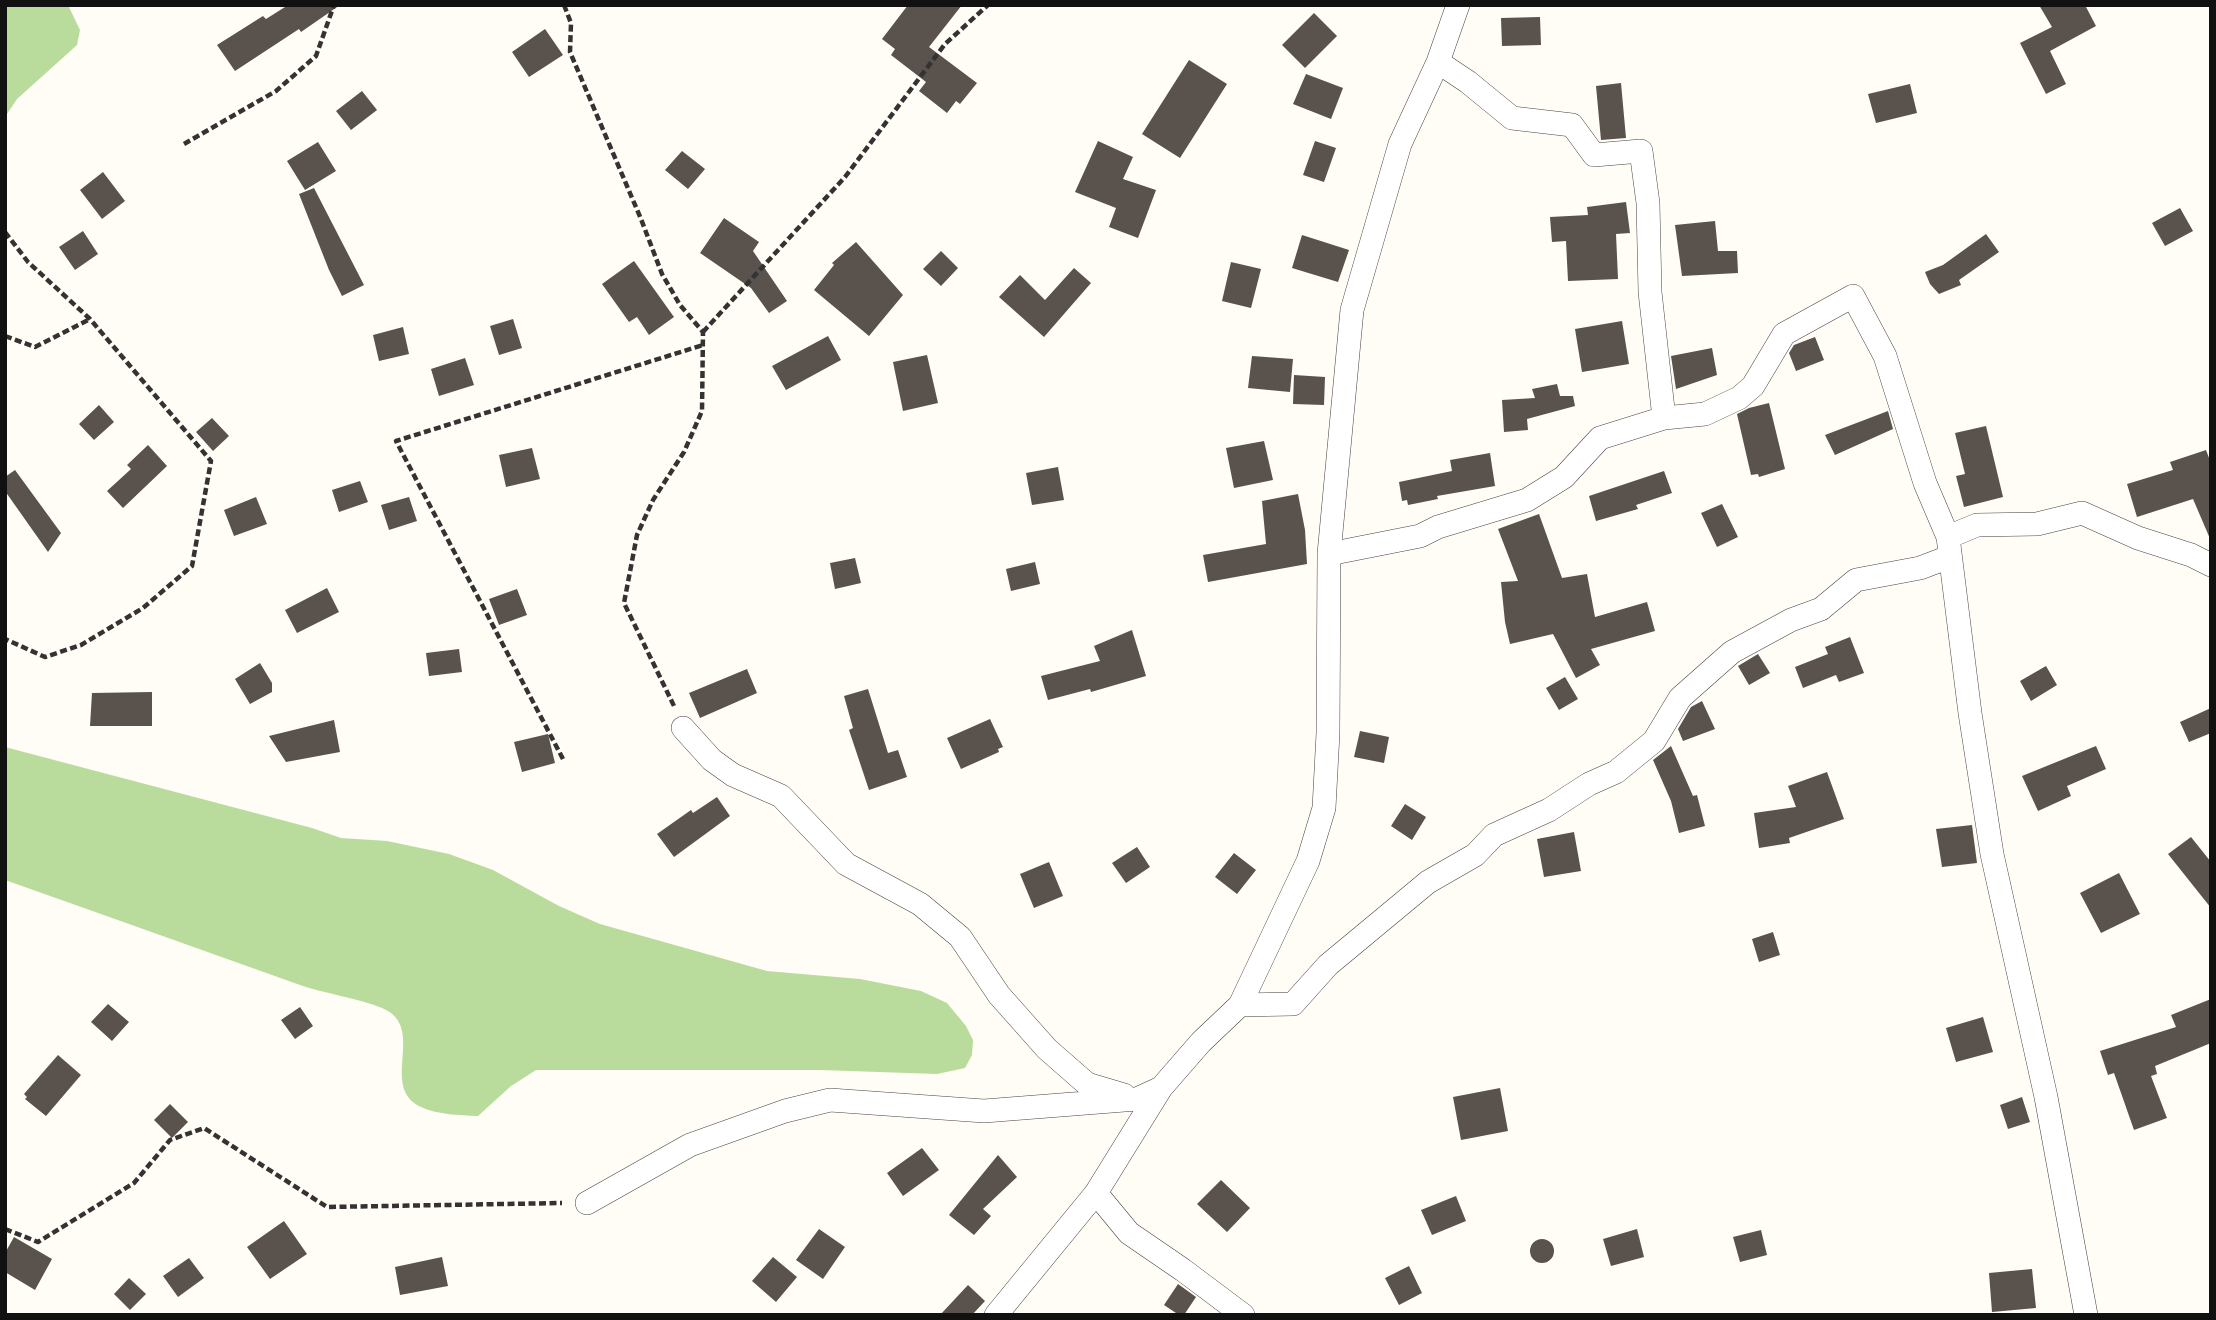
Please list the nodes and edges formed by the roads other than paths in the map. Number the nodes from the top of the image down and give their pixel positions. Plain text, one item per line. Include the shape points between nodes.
1 (1458, 5) edge
2 (1438, 62) junction
3 (1664, 418) junction
4 (1948, 547) junction
5 (1329, 554) junction
6 (2211, 565) edge
7 (683, 728) road end
8 (1240, 1005) junction
9 (1161, 1088) junction
10 (1137, 1098) junction
11 (1096, 1194) junction
12 (587, 1203) road end
13 (996, 1315) edge
14 (1243, 1315) edge
15 (2086, 1315) edge

1 - 2 street
2 - 3 street via 1512,118 1572,125 1594,155 1641,151
2 - 5 street via 1400,144 1352,310
3 - 4 street via 1705,414 1739,398 1753,386 1783,334 1853,296 1885,356
3 - 5 street via 1600,438 1564,477 1527,500 1420,536
4 - 6 street via 1977,525 2037,524 2082,513
4 - 8 street via 1920,568 1856,580 1821,609 1732,652 1680,698 1654,741 1616,772 1494,835 1475,855 1428,882 1328,965 1293,1004
4 - 15 street via 1992,854 2046,1097
5 - 8 street via 1324,808 1308,861
7 - 10 street via 733,775 781,796 846,864 920,904 960,937 999,995 1047,1049 1087,1084
8 - 9 street
9 - 10 street
9 - 11 street
10 - 12 street via 984,1111 830,1100 690,1145
11 - 13 street
11 - 14 street via 1129,1233

